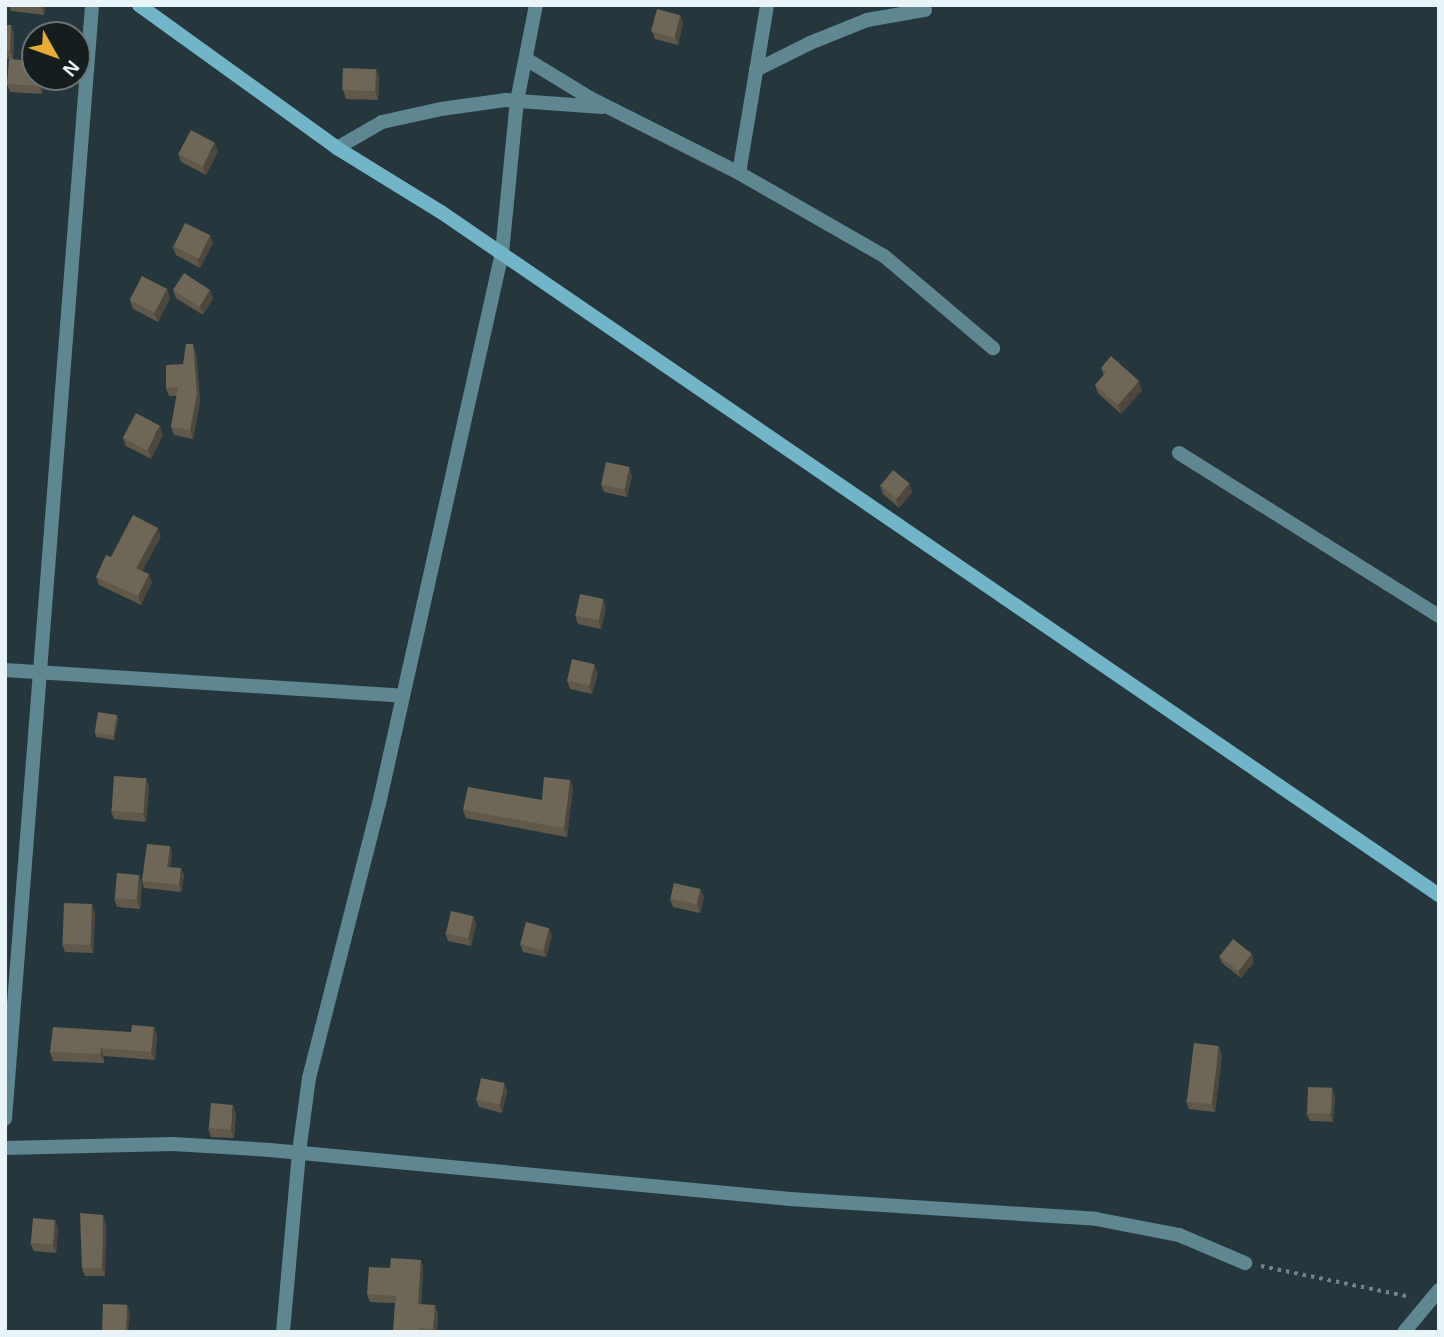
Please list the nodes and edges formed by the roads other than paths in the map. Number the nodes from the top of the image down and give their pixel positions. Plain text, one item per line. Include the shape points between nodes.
1 (92, 5) edge
2 (139, 5) edge
3 (536, 5) edge
4 (767, 5) edge
5 (925, 10) dead end
6 (526, 58) junction
7 (757, 70) junction
8 (517, 101) junction
9 (607, 107) junction
10 (337, 148) junction
11 (739, 173) junction
12 (502, 253) junction
13 (993, 348) dead end
14 (1179, 453) dead end
15 (1439, 616) edge
16 (5, 670) edge
17 (40, 672) junction
18 (403, 696) junction
19 (1439, 895) edge
20 (5, 1119) edge
21 (5, 1148) edge
22 (299, 1152) junction
23 (1245, 1263) road end
24 (1434, 1295) edge
25 (283, 1332) edge
26 (1404, 1332) edge

1 - 17 street
2 - 10 main road
3 - 6 street
4 - 7 street
5 - 7 street via 867,20
6 - 8 street
6 - 9 street
7 - 11 street
8 - 9 street
8 - 10 street via 382,122
8 - 12 street
9 - 11 street
10 - 12 main road
11 - 13 street via 884,256
12 - 18 street
12 - 19 main road
14 - 15 street
16 - 17 street
17 - 18 street
17 - 20 street
18 - 22 street via 309,1078
21 - 22 street via 173,1144
22 - 23 street via 790,1199 1096,1219 1178,1235
22 - 25 street
24 - 26 street

